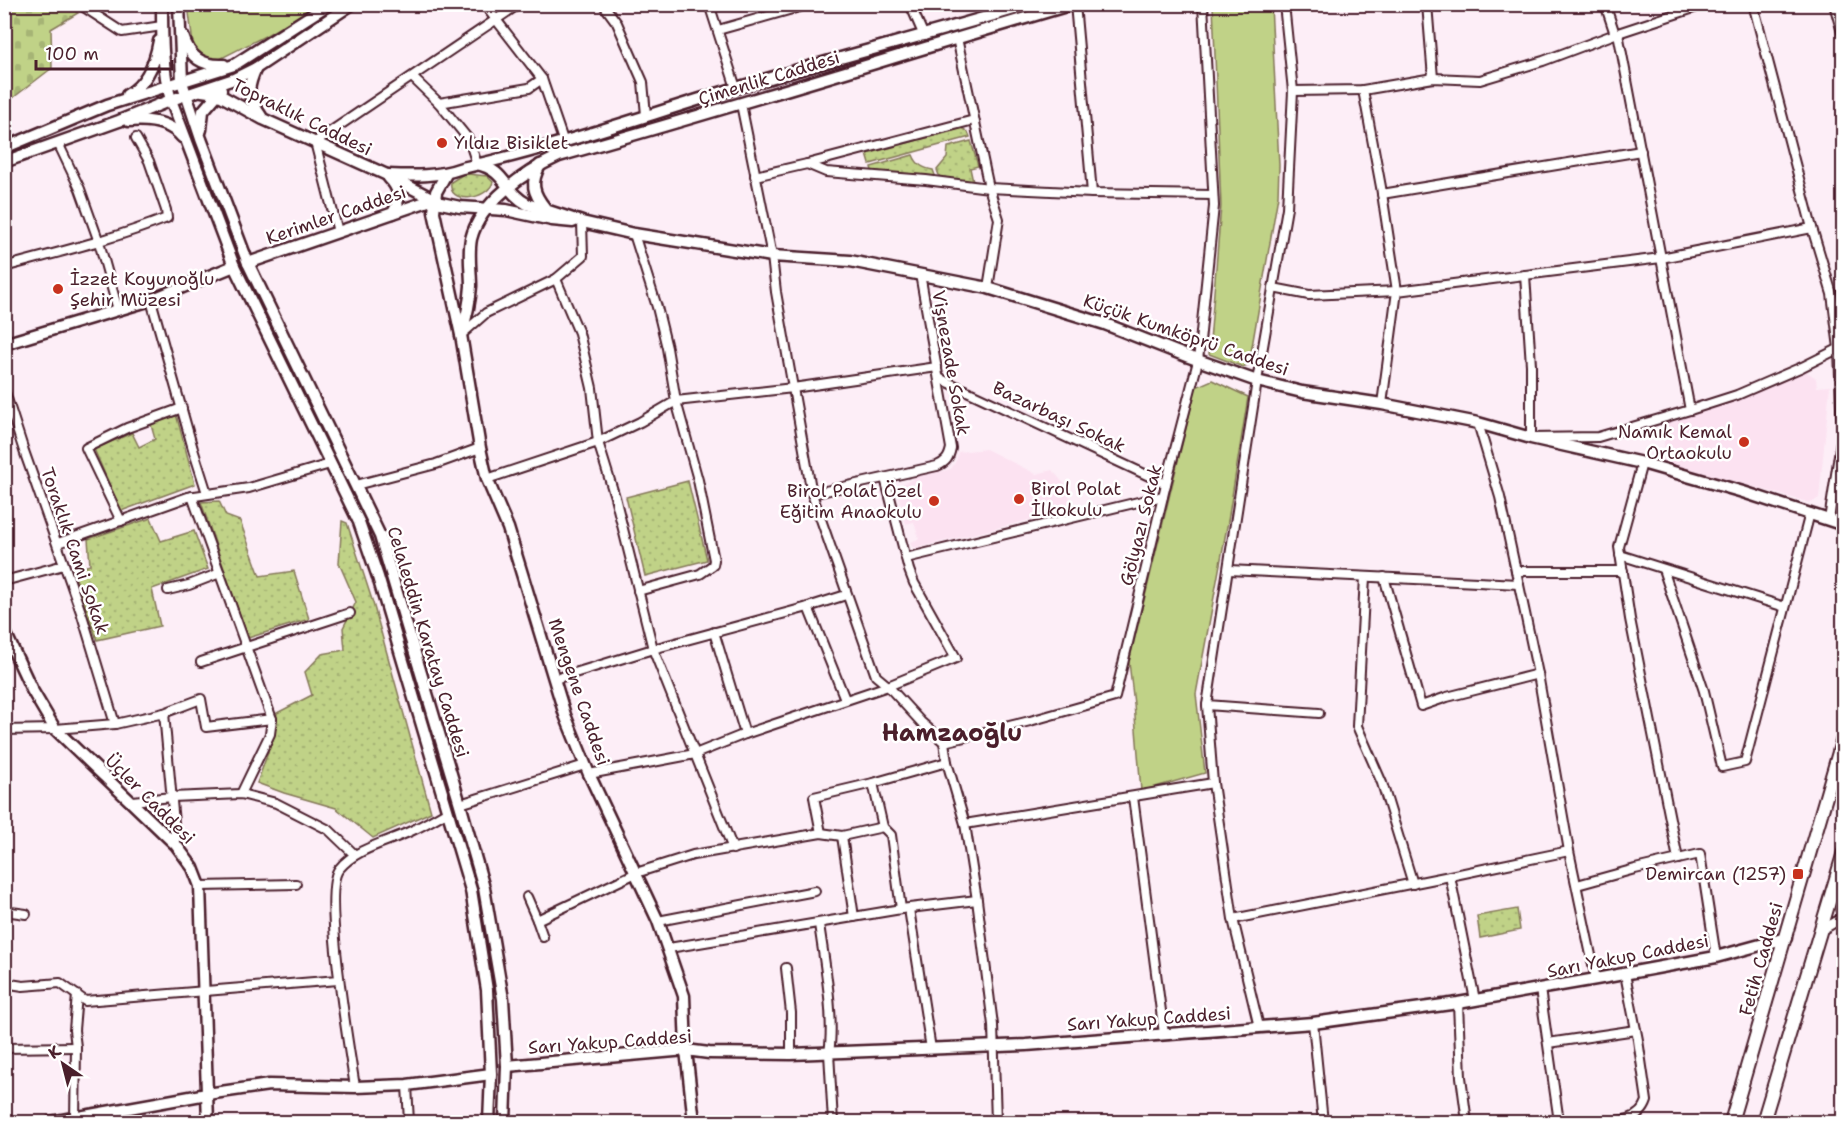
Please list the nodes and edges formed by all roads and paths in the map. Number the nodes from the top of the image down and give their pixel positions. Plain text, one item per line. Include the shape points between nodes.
1 (79, 4) edge
2 (162, 4) edge
3 (179, 4) edge
4 (329, 4) edge
5 (352, 4) edge
6 (484, 4) edge
7 (519, 4) edge
8 (603, 4) edge
9 (709, 4) edge
10 (810, 4) edge
11 (910, 4) edge
12 (1031, 4) edge
13 (1074, 4) edge
14 (1203, 4) edge
15 (1284, 4) edge
16 (1427, 4) edge
17 (1605, 4) edge
18 (1706, 4) edge
19 (1753, 4) edge
20 (1836, 4) edge
21 (496, 20) junction
22 (179, 21) junction
23 (162, 26) junction
24 (718, 30) junction
25 (1844, 32) edge
26 (1616, 33) junction
27 (924, 36) junction
28 (957, 38) junction
29 (234, 65) junction
30 (256, 68) junction
31 (412, 78) junction
32 (1433, 78) junction
33 (234, 79) junction
34 (542, 79) junction
35 (182, 82) junction
36 (166, 86) junction
37 (736, 88) junction
38 (1363, 90) junction
39 (202, 91) junction
40 (1293, 91) junction
41 (216, 93) junction
42 (186, 96) junction
43 (171, 100) junction
44 (439, 103) junction
45 (741, 104) junction
46 (107, 105) junction
47 (646, 115) junction
48 (263, 119) junction
49 (974, 120) junction
50 (119, 121) junction
51 (136, 138) dead end
52 (201, 139) junction
53 (563, 140) junction
54 (315, 142) junction
55 (58, 143) junction
56 (187, 144) junction
57 (4, 148) edge
58 (1641, 151) junction
59 (4, 162) edge
60 (477, 164) junction
61 (541, 164) junction
62 (807, 164) junction
63 (446, 174) junction
64 (387, 175) junction
65 (755, 176) junction
66 (508, 188) junction
67 (988, 188) junction
68 (1092, 193) junction
69 (1382, 194) junction
70 (1214, 195) junction
71 (434, 199) junction
72 (488, 208) junction
73 (544, 208) junction
74 (393, 213) junction
75 (582, 222) junction
76 (1812, 228) junction
77 (338, 232) junction
78 (634, 234) junction
79 (99, 242) junction
80 (772, 256) junction
81 (1661, 258) junction
82 (248, 262) junction
83 (234, 266) junction
84 (4, 267) edge
85 (920, 274) junction
86 (1525, 275) junction
87 (556, 279) junction
88 (988, 288) junction
89 (1274, 288) junction
90 (1397, 291) junction
91 (151, 300) junction
92 (118, 310) junction
93 (461, 335) junction
94 (4, 344) edge
95 (1841, 347) edge
96 (1198, 361) junction
97 (937, 367) junction
98 (939, 378) junction
99 (1257, 381) junction
100 (793, 388) junction
101 (4, 389) edge
102 (676, 401) junction
103 (1382, 404) junction
104 (182, 408) junction
105 (1690, 410) junction
106 (1478, 423) junction
107 (1531, 438) junction
108 (598, 442) junction
109 (480, 448) junction
110 (1642, 463) junction
111 (330, 464) junction
112 (885, 478) junction
113 (487, 479) junction
114 (1166, 484) junction
115 (356, 485) junction
116 (207, 493) junction
117 (812, 494) junction
118 (192, 496) junction
119 (1163, 496) junction
120 (1810, 513) junction
121 (1829, 520) junction
122 (121, 521) junction
123 (1844, 525) edge
124 (58, 543) junction
125 (1620, 555) junction
126 (906, 558) junction
127 (64, 565) junction
128 (1663, 569) junction
129 (1229, 570) junction
130 (1516, 571) junction
131 (1623, 571) junction
132 (220, 573) junction
133 (1365, 576) junction
134 (1384, 578) junction
135 (4, 581) edge
136 (1519, 584) junction
137 (168, 590) dead end
138 (638, 591) junction
139 (846, 595) junction
140 (808, 607) junction
141 (1785, 607) junction
142 (350, 613) dead end
143 (4, 630) edge
144 (714, 632) junction
145 (245, 647) junction
146 (653, 649) junction
147 (201, 662) dead end
148 (1538, 674) junction
149 (555, 679) junction
150 (888, 686) junction
151 (845, 699) junction
152 (1206, 705) junction
153 (164, 713) junction
154 (1319, 713) dead end
155 (272, 719) junction
156 (115, 724) junction
157 (55, 729) junction
158 (4, 730) edge
159 (745, 734) junction
160 (1844, 735) edge
161 (944, 742) junction
162 (695, 754) junction
163 (947, 762) junction
164 (587, 770) junction
165 (873, 783) junction
166 (1213, 783) junction
167 (241, 794) junction
168 (172, 797) junction
169 (1133, 797) junction
170 (132, 801) junction
171 (460, 804) junction
172 (448, 811) junction
173 (965, 824) junction
174 (883, 827) junction
175 (821, 833) junction
176 (842, 836) junction
177 (176, 845) junction
178 (733, 849) junction
179 (1569, 850) junction
180 (1844, 852) edge
181 (355, 855) junction
182 (1678, 859) junction
183 (636, 873) junction
184 (1450, 876) junction
185 (296, 884) dead end
186 (1413, 884) junction
187 (1577, 885) junction
188 (200, 886) junction
189 (815, 891) dead end
190 (527, 897) dead end
191 (977, 900) junction
192 (905, 909) junction
193 (4, 911) edge
194 (26, 914) dead end
195 (854, 917) junction
196 (1844, 917) edge
197 (1233, 918) junction
198 (537, 920) junction
199 (658, 921) junction
200 (819, 924) junction
201 (1820, 931) junction
202 (543, 937) dead end
203 (1786, 938) junction
204 (669, 948) junction
205 (1716, 957) junction
206 (786, 968) dead end
207 (1625, 974) junction
208 (1596, 979) junction
209 (338, 980) junction
210 (4, 983) edge
211 (1540, 989) junction
212 (204, 991) junction
213 (77, 995) junction
214 (1475, 1000) junction
215 (1458, 1003) junction
216 (1313, 1023) junction
217 (1259, 1027) junction
218 (1636, 1030) junction
219 (1164, 1034) junction
220 (1548, 1043) junction
221 (994, 1046) junction
222 (76, 1047) junction
223 (4, 1048) edge
224 (931, 1048) junction
225 (686, 1050) junction
226 (829, 1053) junction
227 (791, 1054) junction
228 (507, 1066) junction
229 (491, 1074) junction
230 (407, 1085) junction
231 (355, 1087) junction
232 (207, 1094) junction
233 (75, 1120) edge
234 (1767, 1121) edge
235 (51, 1122) edge
236 (208, 1122) edge
237 (409, 1122) edge
238 (489, 1122) edge
239 (505, 1122) edge
240 (694, 1122) edge
241 (832, 1122) edge
242 (996, 1122) edge
243 (1323, 1122) edge
244 (1467, 1122) edge
245 (1559, 1122) edge
246 (1591, 1122) edge
247 (1731, 1122) edge

1 - 23 street via 122,32
2 - 23 street
3 - 22 street
4 - 29 street
5 - 30 street
6 - 21 street
7 - 21 street
8 - 47 street via 617,23 643,82
9 - 24 street
10 - 24 street
11 - 27 street
12 - 27 street, Çimenlik Caddesi
13 - 28 street, Çimenlik Caddesi
13 - 68 street
14 - 70 street, Gölyazı Sokak
15 - 40 street
16 - 32 street
17 - 26 street
18 - 26 street
19 - 76 street
20 - 25 main road
21 - 31 street
21 - 34 street
22 - 29 street via 186,46 201,62 211,66
22 - 35 street
23 - 36 street
23 - 46 street via 157,54 144,81
24 - 37 street
26 - 32 street via 1480,80
26 - 58 street
27 - 37 street, Çimenlik Caddesi
28 - 45 street, Çimenlik Caddesi
28 - 49 street
29 - 35 street
30 - 33 street
30 - 48 street via 249,84 250,95
31 - 44 street
31 - 54 street
32 - 38 street
33 - 39 street
33 - 41 street
34 - 44 street via 529,88
34 - 53 street
35 - 36 street
35 - 42 street, Celaleddin Karatay Caddesi
36 - 43 street, Celaleddin Karatay Caddesi
36 - 46 street
37 - 47 street, Çimenlik Caddesi
38 - 40 street
38 - 69 street
39 - 41 street, Topraklık Caddesi
39 - 42 street
40 - 89 street via 1287,208
41 - 48 street, Topraklık Caddesi
41 - 52 street via 203,111
42 - 43 street
42 - 52 street, Celaleddin Karatay Caddesi
43 - 50 street
43 - 56 street, Celaleddin Karatay Caddesi
44 - 60 street via 469,140
45 - 61 street, Çimenlik Caddesi
45 - 65 street
46 - 57 street
47 - 53 street, Çimenlik Caddesi
48 - 54 street, Topraklık Caddesi
49 - 62 street
49 - 67 street
50 - 55 street
50 - 56 street via 160,122 180,134
51 - 79 street via 167,218
52 - 82 street, Celaleddin Karatay Caddesi
53 - 60 street, Çimenlik Caddesi
54 - 64 street, Topraklık Caddesi
54 - 77 street
55 - 59 street
55 - 79 street
56 - 83 street, Celaleddin Karatay Caddesi
58 - 69 street
58 - 81 street
60 - 63 street, Çimenlik Caddesi
60 - 66 street, Küçük Kumköprü Caddesi via 492,169
61 - 66 street, Çimenlik Caddesi
61 - 73 street via 535,174 534,189
62 - 65 street
62 - 67 street via 826,172
63 - 64 street, Topraklık Caddesi
63 - 71 street
64 - 71 street, Topraklık Caddesi
64 - 74 street via 399,193
65 - 80 street
66 - 72 street, Çimenlik Caddesi
66 - 73 street, Küçük Kumköprü Caddesi via 519,200
67 - 68 street
67 - 88 street via 999,219
68 - 70 street
69 - 90 street
70 - 96 street, Gölyazı Sokak
71 - 72 street, Küçük Kumköprü Caddesi via 460,207
71 - 74 street, Kerimler Caddesi
71 - 93 street, Mengene Caddesi via 436,225
72 - 75 street, Küçük Kumköprü Caddesi
72 - 93 street, Mengene Caddesi via 471,242 470,298
73 - 75 street, Küçük Kumköprü Caddesi
74 - 77 street, Kerimler Caddesi
75 - 78 street, Küçük Kumköprü Caddesi
75 - 87 street via 583,256
76 - 81 street
76 - 95 street via 1832,294
77 - 82 street, Kerimler Caddesi
78 - 80 street, Küçük Kumköprü Caddesi
78 - 102 street via 665,338
79 - 84 street
79 - 92 street
80 - 85 street, Küçük Kumköprü Caddesi via 850,261
80 - 100 street
81 - 86 street
81 - 105 street
82 - 115 street, Celaleddin Karatay Caddesi
83 - 91 street
83 - 111 street, Celaleddin Karatay Caddesi
85 - 88 street, Küçük Kumköprü Caddesi
85 - 97 street, Vişnezade Sokak
86 - 90 street
86 - 107 street
87 - 93 street via 494,308
87 - 108 street via 579,333 592,388
88 - 96 street, Küçük Kumköprü Caddesi via 1105,324
89 - 90 street via 1309,295
89 - 99 street
90 - 103 street
91 - 92 street
91 - 104 street
92 - 94 street
93 - 109 street, Mengene Caddesi
95 - 105 street via 1791,372
95 - 121 street via 1842,435
96 - 99 street, Küçük Kumköprü Caddesi
96 - 114 street, Gölyazı Sokak
97 - 98 street, Vişnezade Sokak
97 - 100 street
98 - 112 street, Vişnezade Sokak via 951,448 949,456 938,466
98 - 114 street, Bazarbaşı Sokak
99 - 103 street, Küçük Kumköprü Caddesi
99 - 129 street
100 - 102 street
100 - 117 street
101 - 124 street, Toraklık Cami Sokak
102 - 108 street
102 - 138 street via 698,480 714,560 700,574
103 - 106 street, Küçük Kumköprü Caddesi
104 - 116 street
104 - 122 street via 86,448
105 - 107 street via 1598,436
106 - 107 street, Küçük Kumköprü Caddesi
106 - 130 street
107 - 110 street, Küçük Kumköprü Caddesi
108 - 113 street
108 - 138 street
109 - 113 street, Mengene Caddesi
109 - 115 street
110 - 120 street, Küçük Kumköprü Caddesi
110 - 125 street
111 - 116 street via 249,488
111 - 172 street, Celaleddin Karatay Caddesi via 359,522 378,577
112 - 117 street, Vişnezade Sokak
112 - 126 street
113 - 149 street, Mengene Caddesi via 508,528
114 - 119 street, Gölyazı Sokak
115 - 171 street, Celaleddin Karatay Caddesi via 380,536
116 - 118 street
117 - 139 street
118 - 122 street
118 - 132 street
119 - 126 street
119 - 161 street, Gölyazı Sokak via 1115,697
120 - 121 street, Küçük Kumköprü Caddesi
120 - 141 street
121 - 123 street, Küçük Kumköprü Caddesi
122 - 124 street
124 - 127 street, Toraklık Cami Sokak
125 - 128 street
125 - 131 street
126 - 150 street via 914,583 956,658
127 - 135 street
127 - 156 street, Toraklık Cami Sokak
128 - 141 street
128 - 141 street via 1704,691 1722,766 1745,762
129 - 133 street
129 - 152 street
130 - 131 street
130 - 136 street
131 - 182 street
132 - 137 street
132 - 145 street
133 - 134 street
133 - 186 street via 1357,726 1382,783
134 - 136 street
134 - 148 street via 1421,706
136 - 148 street
138 - 146 street
139 - 140 street
139 - 150 street via 876,676
140 - 144 street
140 - 151 street
142 - 145 street
143 - 157 street, Üçler Caddesi
144 - 146 street
144 - 159 street
145 - 147 street
145 - 155 street
146 - 149 street
146 - 162 street
148 - 179 street
149 - 164 street, Mengene Caddesi
150 - 151 street
150 - 161 street
151 - 159 street
152 - 154 street
152 - 166 street
153 - 155 street via 201,699 206,727
153 - 156 street
153 - 168 street
155 - 167 street via 270,734
156 - 157 street
157 - 158 street
157 - 170 street, Üçler Caddesi
159 - 162 street
160 - 203 main road, Fetih Caddesi
161 - 163 street
162 - 164 street
162 - 178 street
163 - 165 street
163 - 173 street
164 - 171 street
164 - 183 street, Mengene Caddesi
165 - 174 street
165 - 175 street via 814,797
166 - 169 street
166 - 197 street
167 - 168 street
167 - 181 street via 276,803 329,830
168 - 170 street
168 - 177 street
169 - 173 street
169 - 219 street
170 - 177 street, Üçler Caddesi
171 - 228 street, Celaleddin Karatay Caddesi via 484,888 496,952
172 - 181 street via 413,831
172 - 229 street, Celaleddin Karatay Caddesi via 471,890 480,940
173 - 191 street
174 - 176 street
174 - 192 street via 891,835
175 - 176 street
175 - 178 street
176 - 195 street
177 - 188 street, Üçler Caddesi via 193,868
178 - 183 street via 693,855
179 - 184 street
179 - 187 street
180 - 201 main road
181 - 209 street via 337,870 333,894
182 - 187 street
182 - 205 street via 1700,854
183 - 198 street
183 - 199 street, Mengene Caddesi
184 - 186 street
184 - 214 street
185 - 188 street
186 - 197 street
187 - 208 street
188 - 212 street, Üçler Caddesi
189 - 199 street
190 - 198 street
191 - 192 street
191 - 221 street
192 - 195 street
192 - 224 street
193 - 194 street
195 - 200 street
196 - 201 street
197 - 217 street
198 - 202 street
199 - 204 street, Mengene Caddesi
200 - 204 street
200 - 226 street via 829,998
201 - 234 main road
203 - 205 street, Sarı Yakup Caddesi
203 - 247 main road, Fetih Caddesi
204 - 225 street, Mengene Caddesi via 684,996
205 - 207 street, Sarı Yakup Caddesi
206 - 227 street
207 - 208 street, Sarı Yakup Caddesi
207 - 218 street
208 - 211 street, Sarı Yakup Caddesi
209 - 212 street
209 - 231 street
210 - 213 street via 60,983
211 - 214 street, Sarı Yakup Caddesi
211 - 220 street
212 - 213 street via 85,1001
212 - 232 street, Üçler Caddesi
213 - 222 street
214 - 215 street, Sarı Yakup Caddesi
215 - 216 street, Sarı Yakup Caddesi
215 - 244 street
216 - 217 street, Sarı Yakup Caddesi
216 - 243 street
217 - 219 street, Sarı Yakup Caddesi
218 - 220 street
218 - 246 street via 1647,1101 1644,1110 1628,1119
219 - 221 street, Sarı Yakup Caddesi
220 - 245 street
221 - 224 street, Sarı Yakup Caddesi
221 - 242 street
222 - 223 street
222 - 233 street
224 - 226 street, Sarı Yakup Caddesi
225 - 227 street, Sarı Yakup Caddesi
225 - 228 street, Sarı Yakup Caddesi
225 - 240 street, Mengene Caddesi
226 - 227 street, Sarı Yakup Caddesi
226 - 241 street
228 - 239 street, Celaleddin Karatay Caddesi
229 - 230 street
229 - 238 street, Celaleddin Karatay Caddesi
230 - 231 street
230 - 237 street
231 - 232 street via 269,1085
232 - 233 street
232 - 236 street, Üçler Caddesi
233 - 235 street

